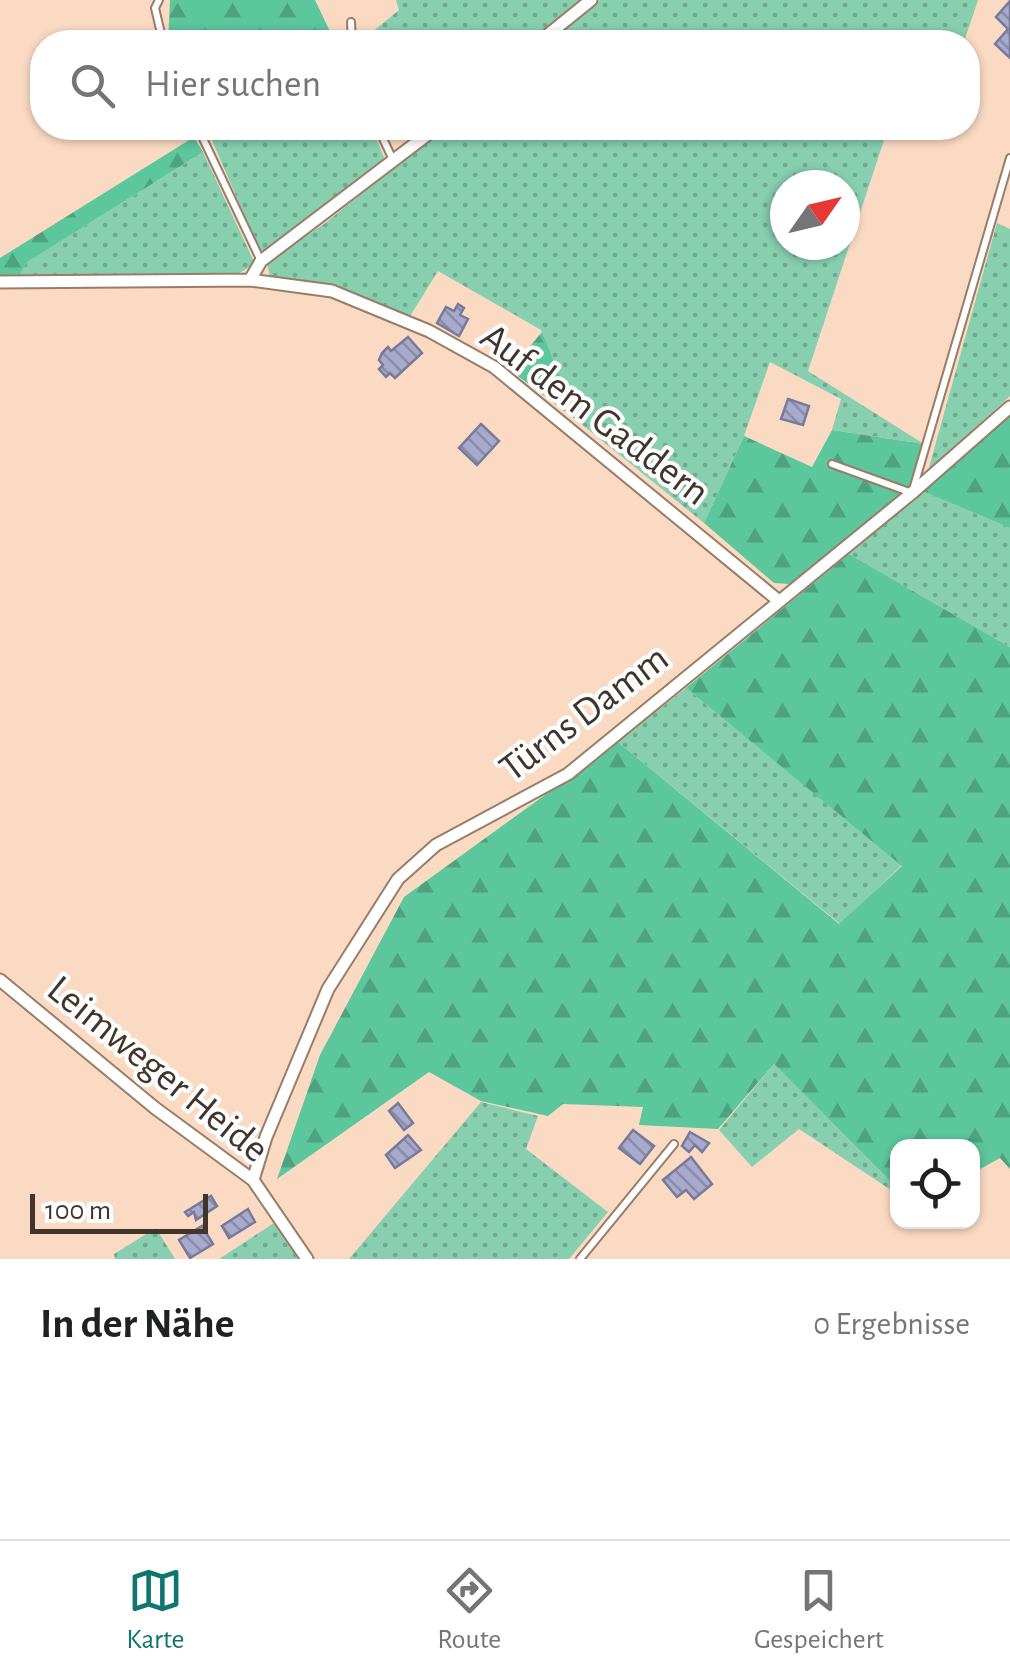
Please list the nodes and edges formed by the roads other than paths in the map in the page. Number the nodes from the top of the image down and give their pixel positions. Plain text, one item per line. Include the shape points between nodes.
1 (151, 0) edge
2 (591, 0) edge
3 (157, 4) edge
4 (351, 22) dead end
5 (161, 30) edge
6 (351, 30) edge
7 (554, 30) edge
8 (204, 140) edge
9 (384, 140) edge
10 (421, 140) edge
11 (1010, 158) edge
12 (394, 162) junction
13 (261, 261) junction
14 (250, 280) junction
15 (0, 282) edge
16 (1010, 407) edge
17 (832, 464) dead end
18 (912, 494) junction
19 (780, 601) junction
20 (0, 980) edge
21 (674, 1144) dead end
22 (253, 1180) junction
23 (307, 1259) edge
24 (580, 1259) edge

1 - 3 lane
2 - 7 street
3 - 5 lane
4 - 6 lane
8 - 13 lane
9 - 12 lane
10 - 12 street
11 - 18 lane
12 - 13 street
13 - 14 street
14 - 15 street, Auf dem Gaddern
14 - 19 street, Auf dem Gaddern via 332,291 430,331 494,368
16 - 18 street, Türns Damm
17 - 18 lane
18 - 19 street, Türns Damm
19 - 22 street, Türns Damm via 568,774 436,845 398,878 328,989
20 - 22 street, Leimweger Heide
21 - 24 lane
22 - 23 street, Leimweger Heide

